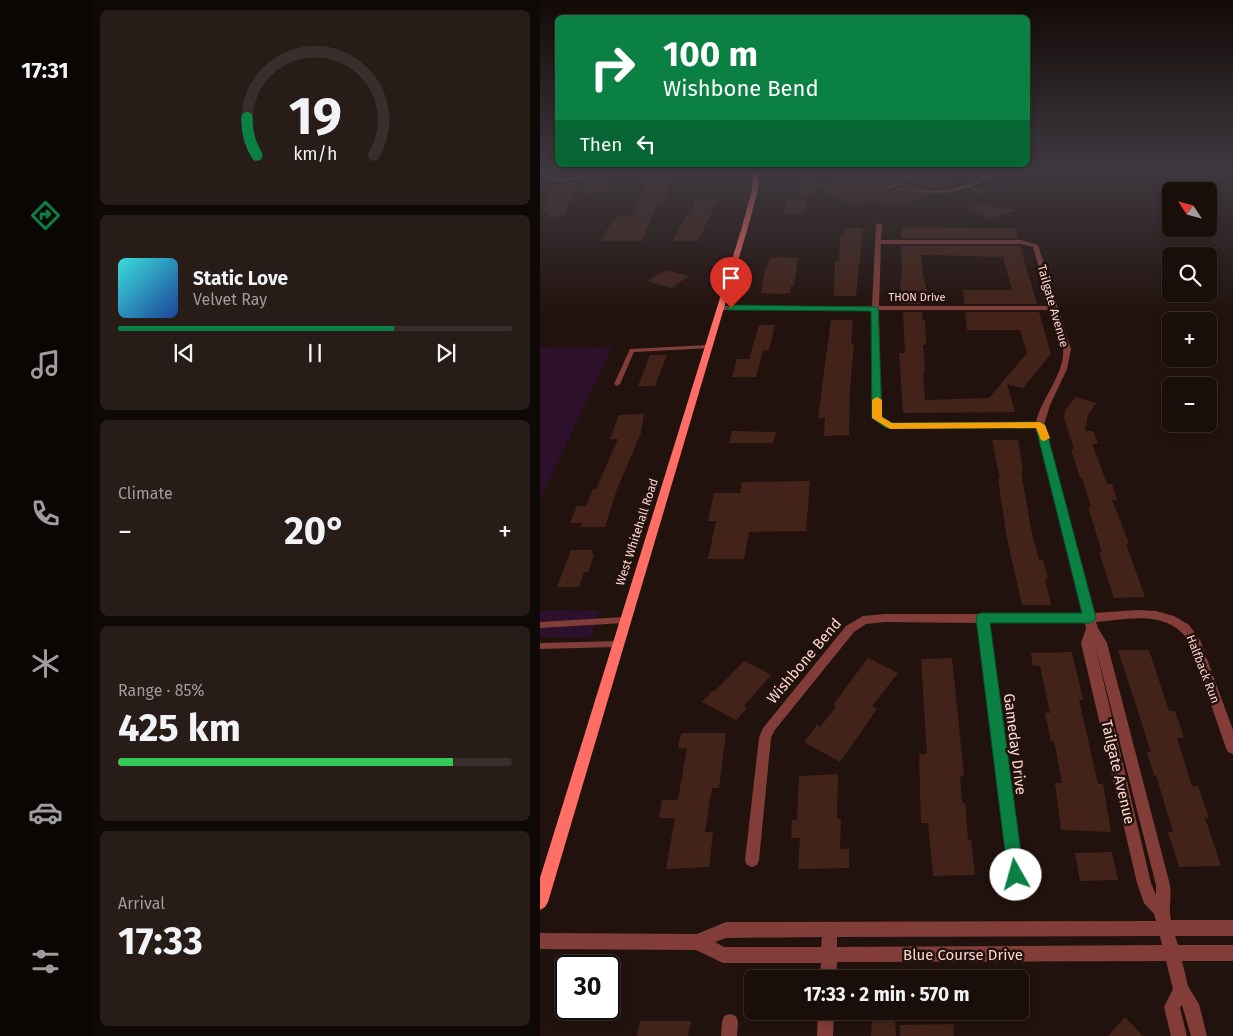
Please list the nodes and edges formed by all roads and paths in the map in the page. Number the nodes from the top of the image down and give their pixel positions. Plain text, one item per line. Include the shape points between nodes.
1 (748, 218) edge
2 (879, 225) dead end
3 (878, 242) junction
4 (720, 308) junction
5 (875, 308) junction
6 (1054, 308) junction
7 (709, 347) junction
8 (617, 384) dead end
9 (1040, 425) junction
10 (982, 618) junction
11 (624, 620) junction
12 (1091, 624) junction
13 (540, 625) edge
14 (617, 644) junction
15 (540, 646) edge
16 (1233, 748) edge
17 (752, 860) dead end
18 (1016, 875) dead end
19 (540, 902) edge
20 (1167, 928) junction
21 (1233, 928) edge
22 (830, 929) junction
23 (540, 941) edge
24 (697, 942) junction
25 (1172, 953) junction
26 (1233, 953) edge
27 (830, 956) junction
28 (829, 970) edge
29 (1181, 990) junction
30 (825, 1020) edge
31 (824, 1036) edge
32 (1179, 1036) edge
33 (1199, 1036) edge

1 - 4 main road, West Whitehall Road
2 - 3 street
3 - 5 street
3 - 6 street, Tailgate Avenue via 1021,242 1036,246
4 - 5 street, THON Drive
4 - 7 main road, West Whitehall Road
5 - 6 street, THON Drive
5 - 9 street via 877,418 890,426
6 - 9 street, Tailgate Avenue via 1067,349 1067,363 1041,414
7 - 8 lane via 632,350
7 - 11 main road, West Whitehall Road
9 - 12 street, Tailgate Avenue
10 - 12 street, Wishbone Bend
10 - 17 street, Wishbone Bend via 873,618 863,620 850,629 769,728 765,738
10 - 18 street, Gameday Drive
11 - 13 lane
11 - 14 main road, West Whitehall Road
12 - 16 street, Halfback Run via 1151,614 1179,623 1188,630
12 - 20 street, Tailgate Avenue via 1087,643 1144,883 1149,898 1162,910
14 - 15 lane
14 - 19 main road, West Whitehall Road
20 - 21 street, Blue Course Drive
20 - 22 street, Blue Course Drive
20 - 25 street, Tailgate Avenue
22 - 24 street, Blue Course Drive via 726,930
22 - 27 street
23 - 24 street, Blue Course Drive
24 - 27 street, Blue Course Drive via 723,955
25 - 26 street, Blue Course Drive
25 - 27 street, Blue Course Drive
25 - 29 street, Tailgate Avenue
27 - 28 street
29 - 32 street via 1172,1007
29 - 33 street, Tailgate Avenue via 1191,1004
30 - 31 street

